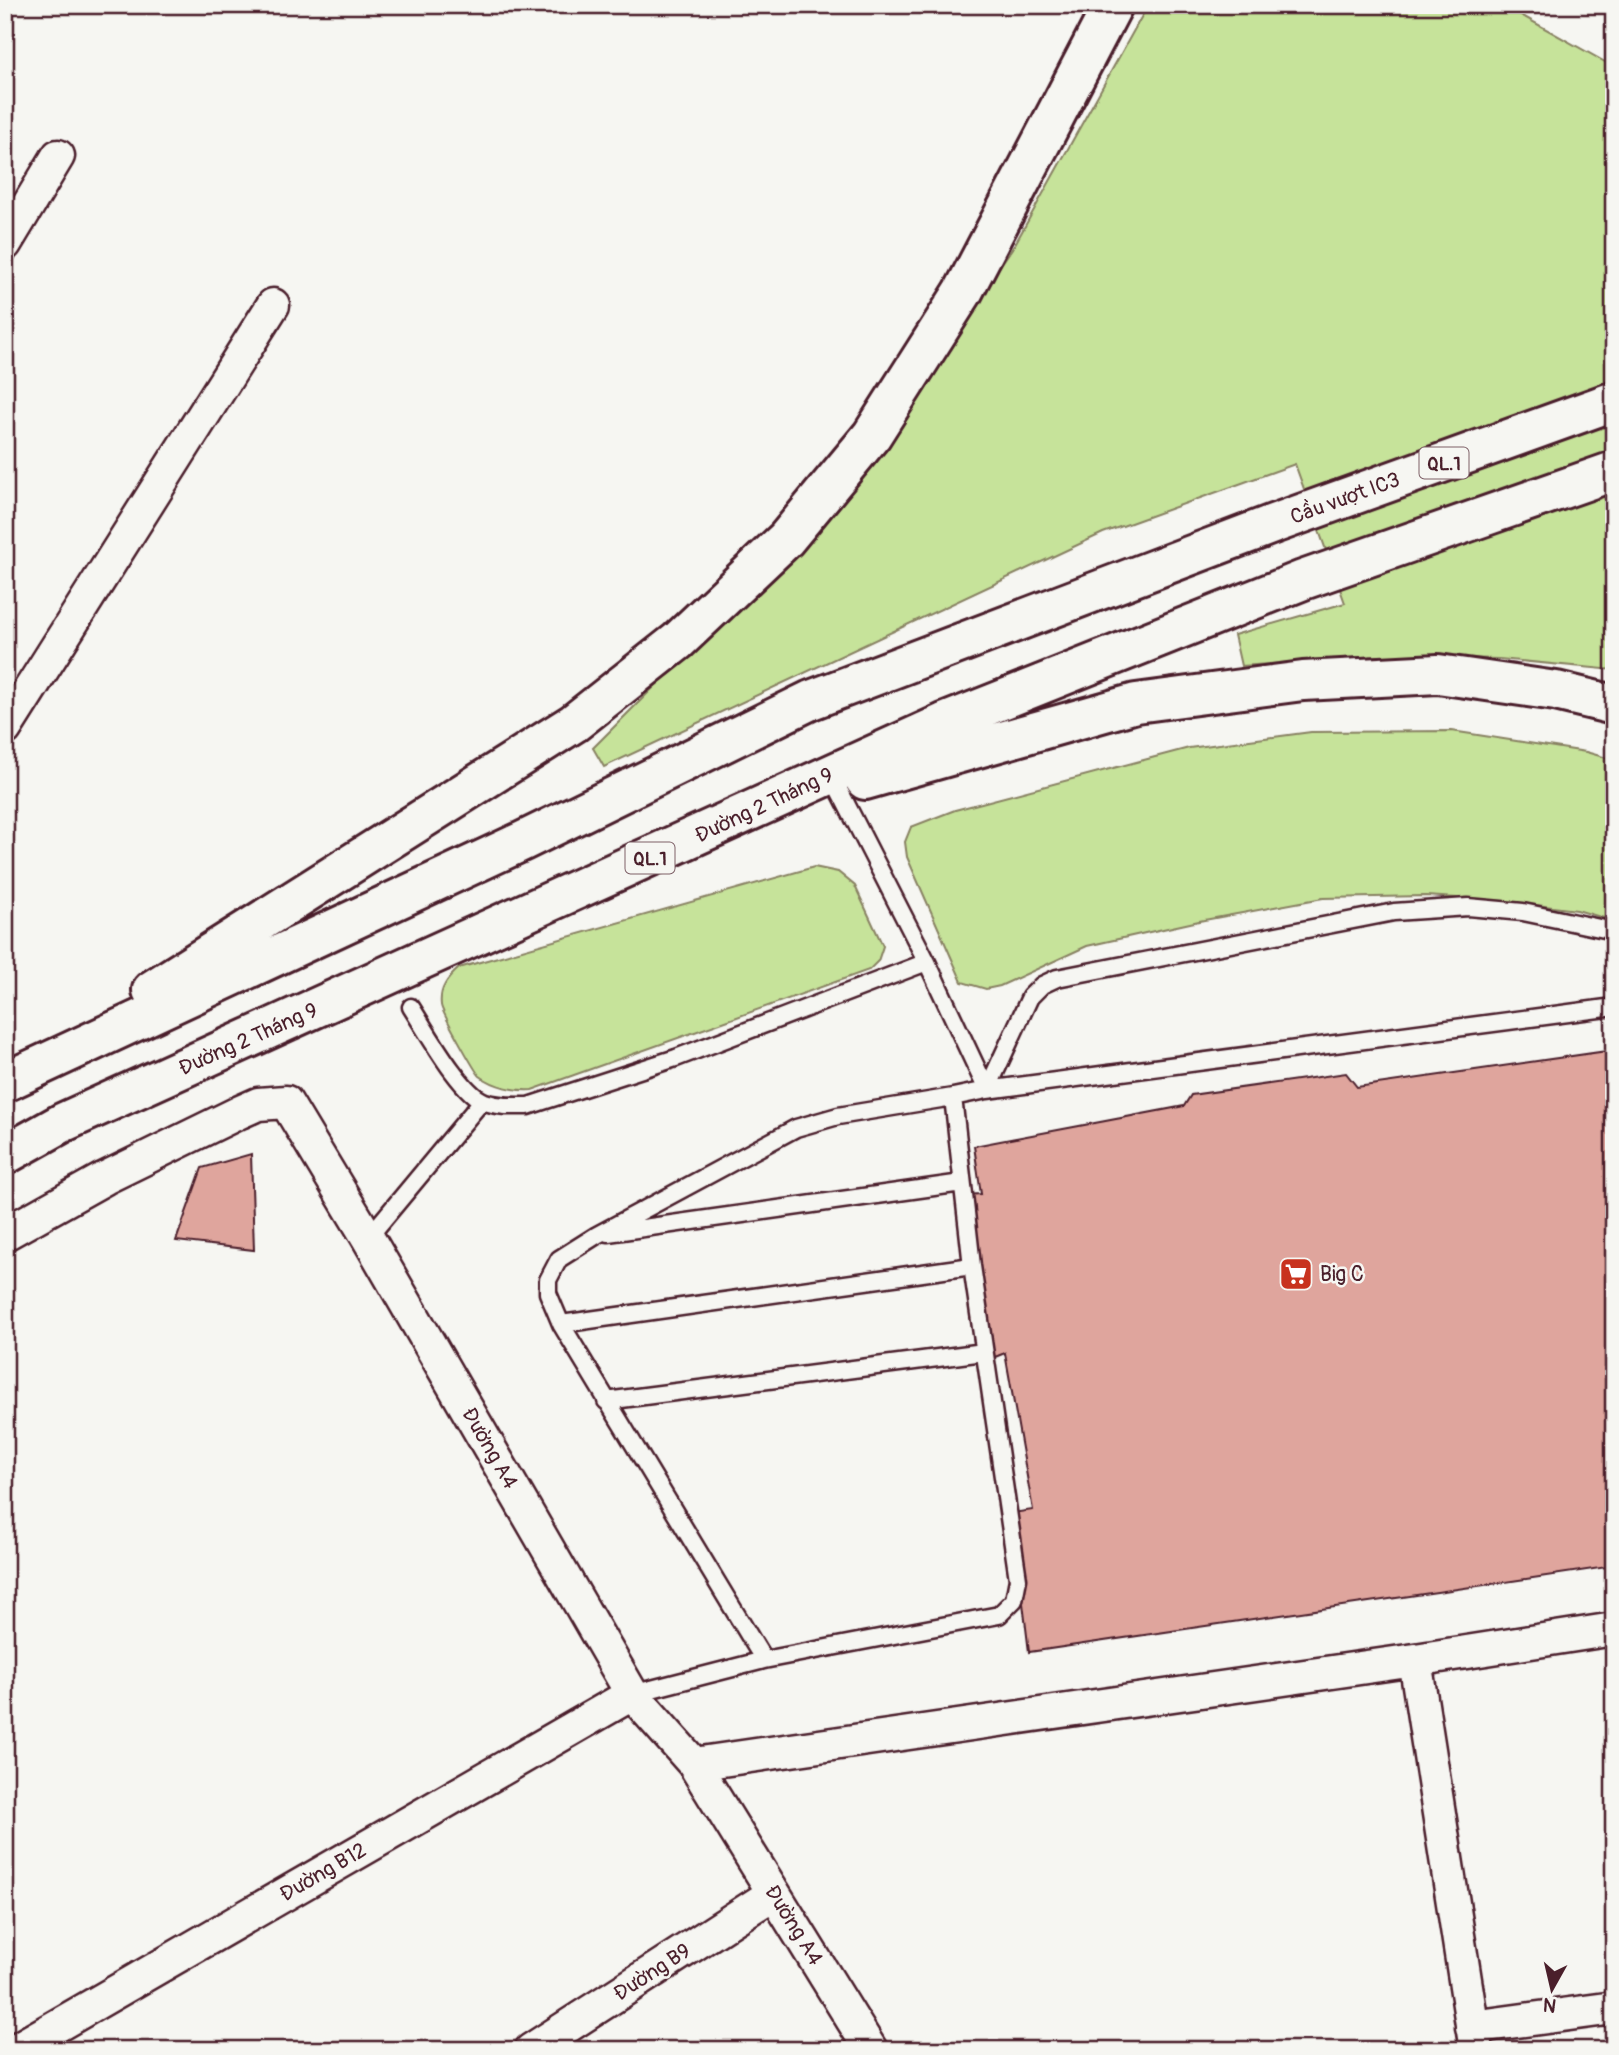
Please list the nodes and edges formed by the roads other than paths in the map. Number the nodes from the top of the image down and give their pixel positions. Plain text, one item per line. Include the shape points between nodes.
1 (1113, 5) edge
2 (58, 156) dead end
3 (5, 244) edge
4 (273, 305) dead end
5 (1614, 401) edge
6 (1614, 471) edge
7 (1614, 705) edge
8 (5, 729) edge
9 (838, 788) junction
10 (556, 900) junction
11 (1614, 931) edge
12 (927, 962) junction
13 (411, 1007) dead end
14 (1614, 1007) edge
15 (16, 1076) edge
16 (987, 1090) junction
17 (953, 1097) junction
18 (482, 1101) junction
19 (5, 1155) edge
20 (962, 1183) junction
21 (5, 1234) edge
22 (597, 1234) junction
23 (369, 1238) junction
24 (972, 1266) junction
25 (561, 1324) junction
26 (984, 1352) junction
27 (606, 1401) junction
28 (1614, 1629) edge
29 (764, 1660) junction
30 (1415, 1660) junction
31 (632, 1694) junction
32 (694, 1764) junction
33 (774, 1893) junction
34 (1614, 2008) edge
35 (1474, 2038) edge
36 (15, 2050) edge
37 (531, 2050) edge
38 (871, 2050) edge

1 - 15 highway via 963,292 872,435 786,540 678,641 574,723
2 - 3 street
4 - 8 street
5 - 15 highway, Cầu vượt IC3 / QL.1 via 1273,524 811,700 523,841
6 - 10 highway, Đường 2 Tháng 9 / QL.1 via 1303,580 944,723
7 - 9 highway via 1556,691 1438,674 1303,681 1136,703
9 - 10 highway
9 - 12 lane
10 - 19 highway, Đường 2 Tháng 9 / QL.1 via 64,1122
11 - 16 lane via 1481,908 1406,911 1057,978 1030,997
12 - 16 lane
12 - 18 lane via 676,1058 528,1106 503,1107
13 - 18 lane via 464,1086
14 - 16 lane
16 - 17 lane
17 - 20 lane
17 - 22 lane via 838,1116 796,1128
18 - 23 lane
20 - 22 lane
20 - 24 lane
21 - 23 street, Đường A4 via 105,1178 240,1112 258,1104 286,1102
22 - 25 lane via 559,1259 548,1280 548,1293
23 - 31 street, Đường A4
24 - 25 lane
24 - 26 lane
25 - 27 lane
26 - 27 lane
26 - 29 lane via 1018,1579 1014,1600 999,1615
27 - 29 lane
28 - 30 street
29 - 31 lane
30 - 32 street
30 - 35 street
31 - 32 street, Đường A4
31 - 36 street, Đường B12
32 - 33 street, Đường A4
33 - 37 street, Đường B9
33 - 38 street, Đường A4
34 - 35 street

